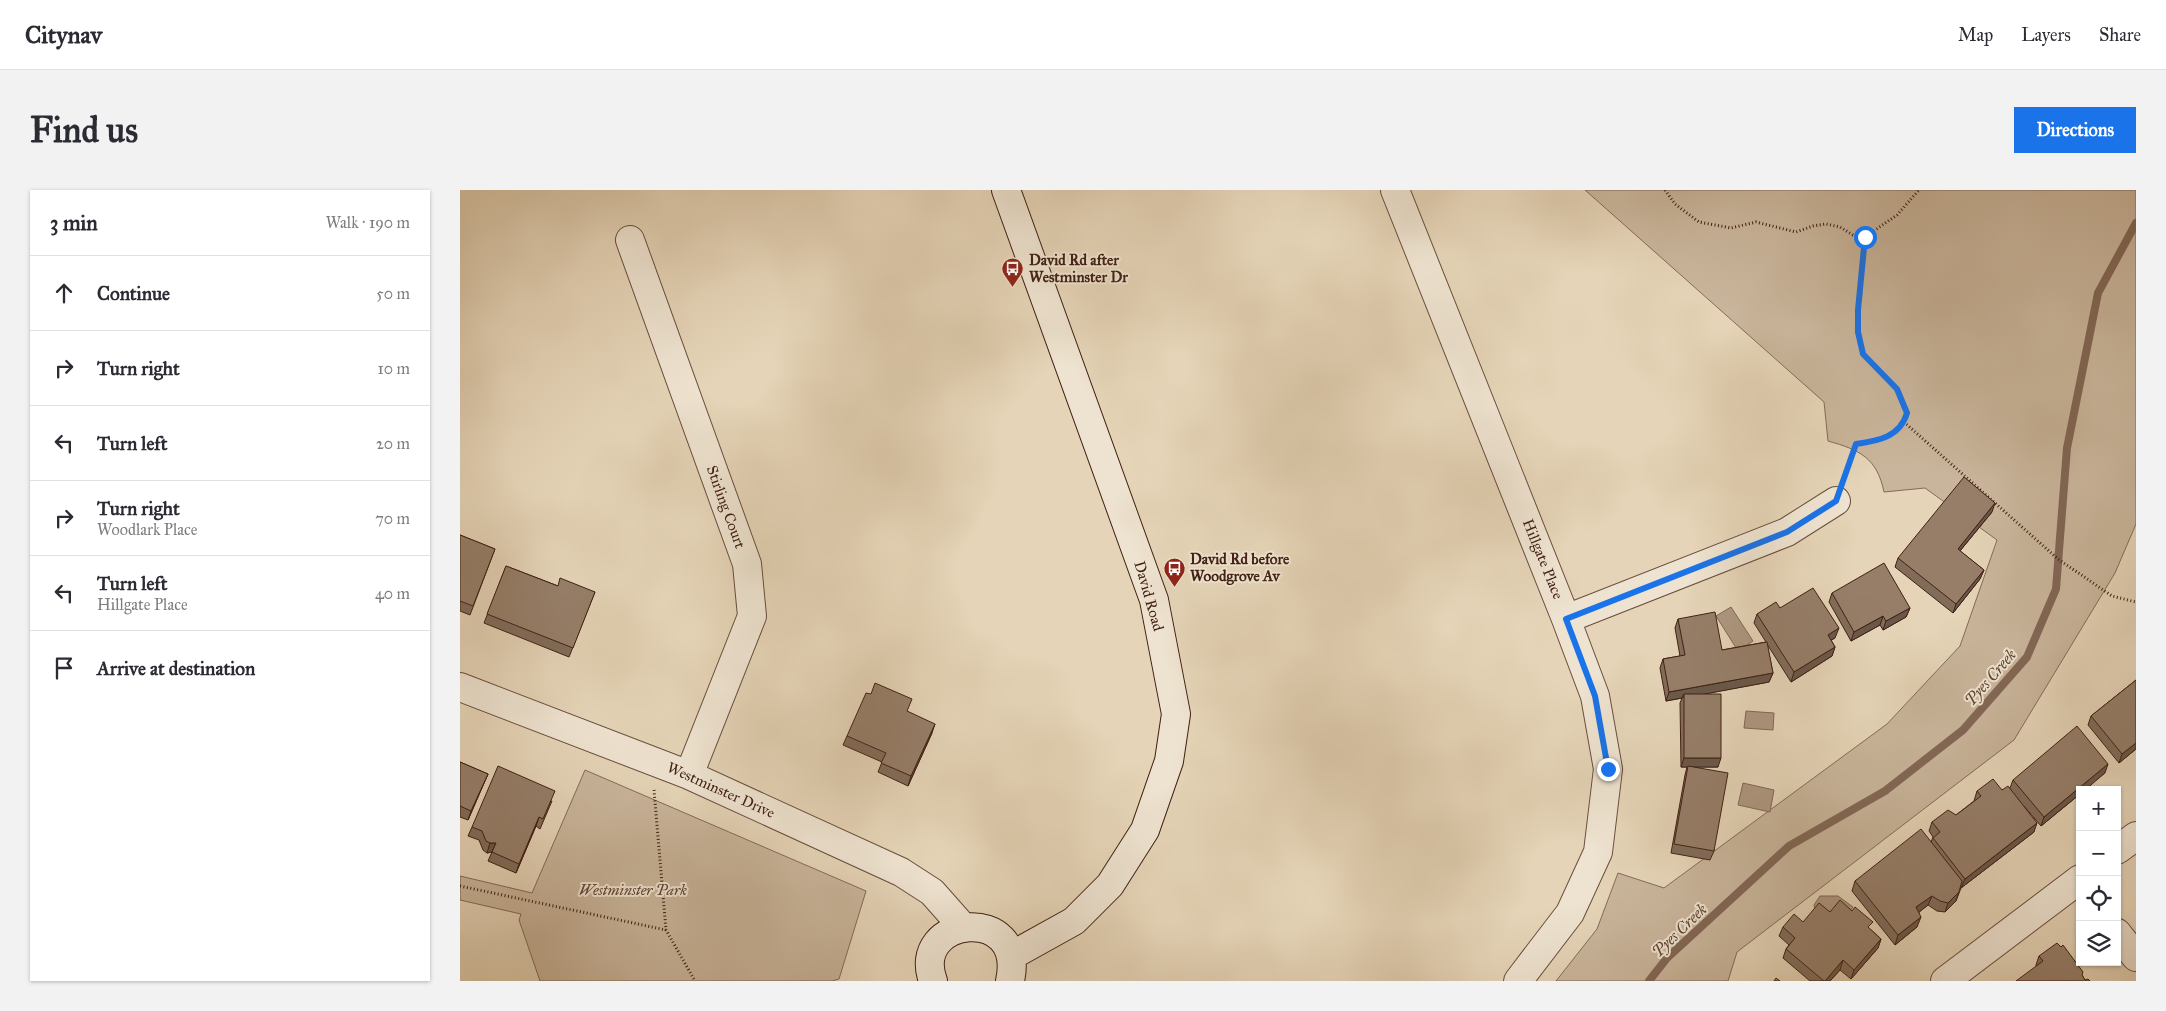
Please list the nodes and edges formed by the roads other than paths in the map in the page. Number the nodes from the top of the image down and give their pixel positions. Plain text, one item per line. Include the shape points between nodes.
1 (1006, 190) edge
2 (1395, 190) edge
3 (630, 240) dead end
4 (1836, 501) road end
5 (1566, 619) junction
6 (460, 687) edge
7 (689, 775) junction
8 (2136, 836) edge
9 (2121, 847) edge
10 (2076, 883) edge
11 (963, 927) junction
12 (2121, 938) edge
13 (2136, 958) edge
14 (1010, 968) edge
15 (934, 981) edge
16 (1518, 981) edge
17 (1945, 981) edge

1 - 14 street, David Road via 1154,600 1176,714 1169,761 1145,830 1110,885 1074,921
2 - 5 street, Hillgate Place
3 - 7 street, Stirling Court via 746,564 752,616
4 - 5 street via 1787,532
5 - 16 street, Hillgate Place via 1595,696 1608,769 1598,852 1570,913
6 - 7 street, Westminster Drive
7 - 11 street, Westminster Drive via 901,872 932,892
8 - 9 street
10 - 17 street
11 - 14 street via 987,929 997,936 1006,945
11 - 15 street via 946,936 934,950 931,962
12 - 13 street

